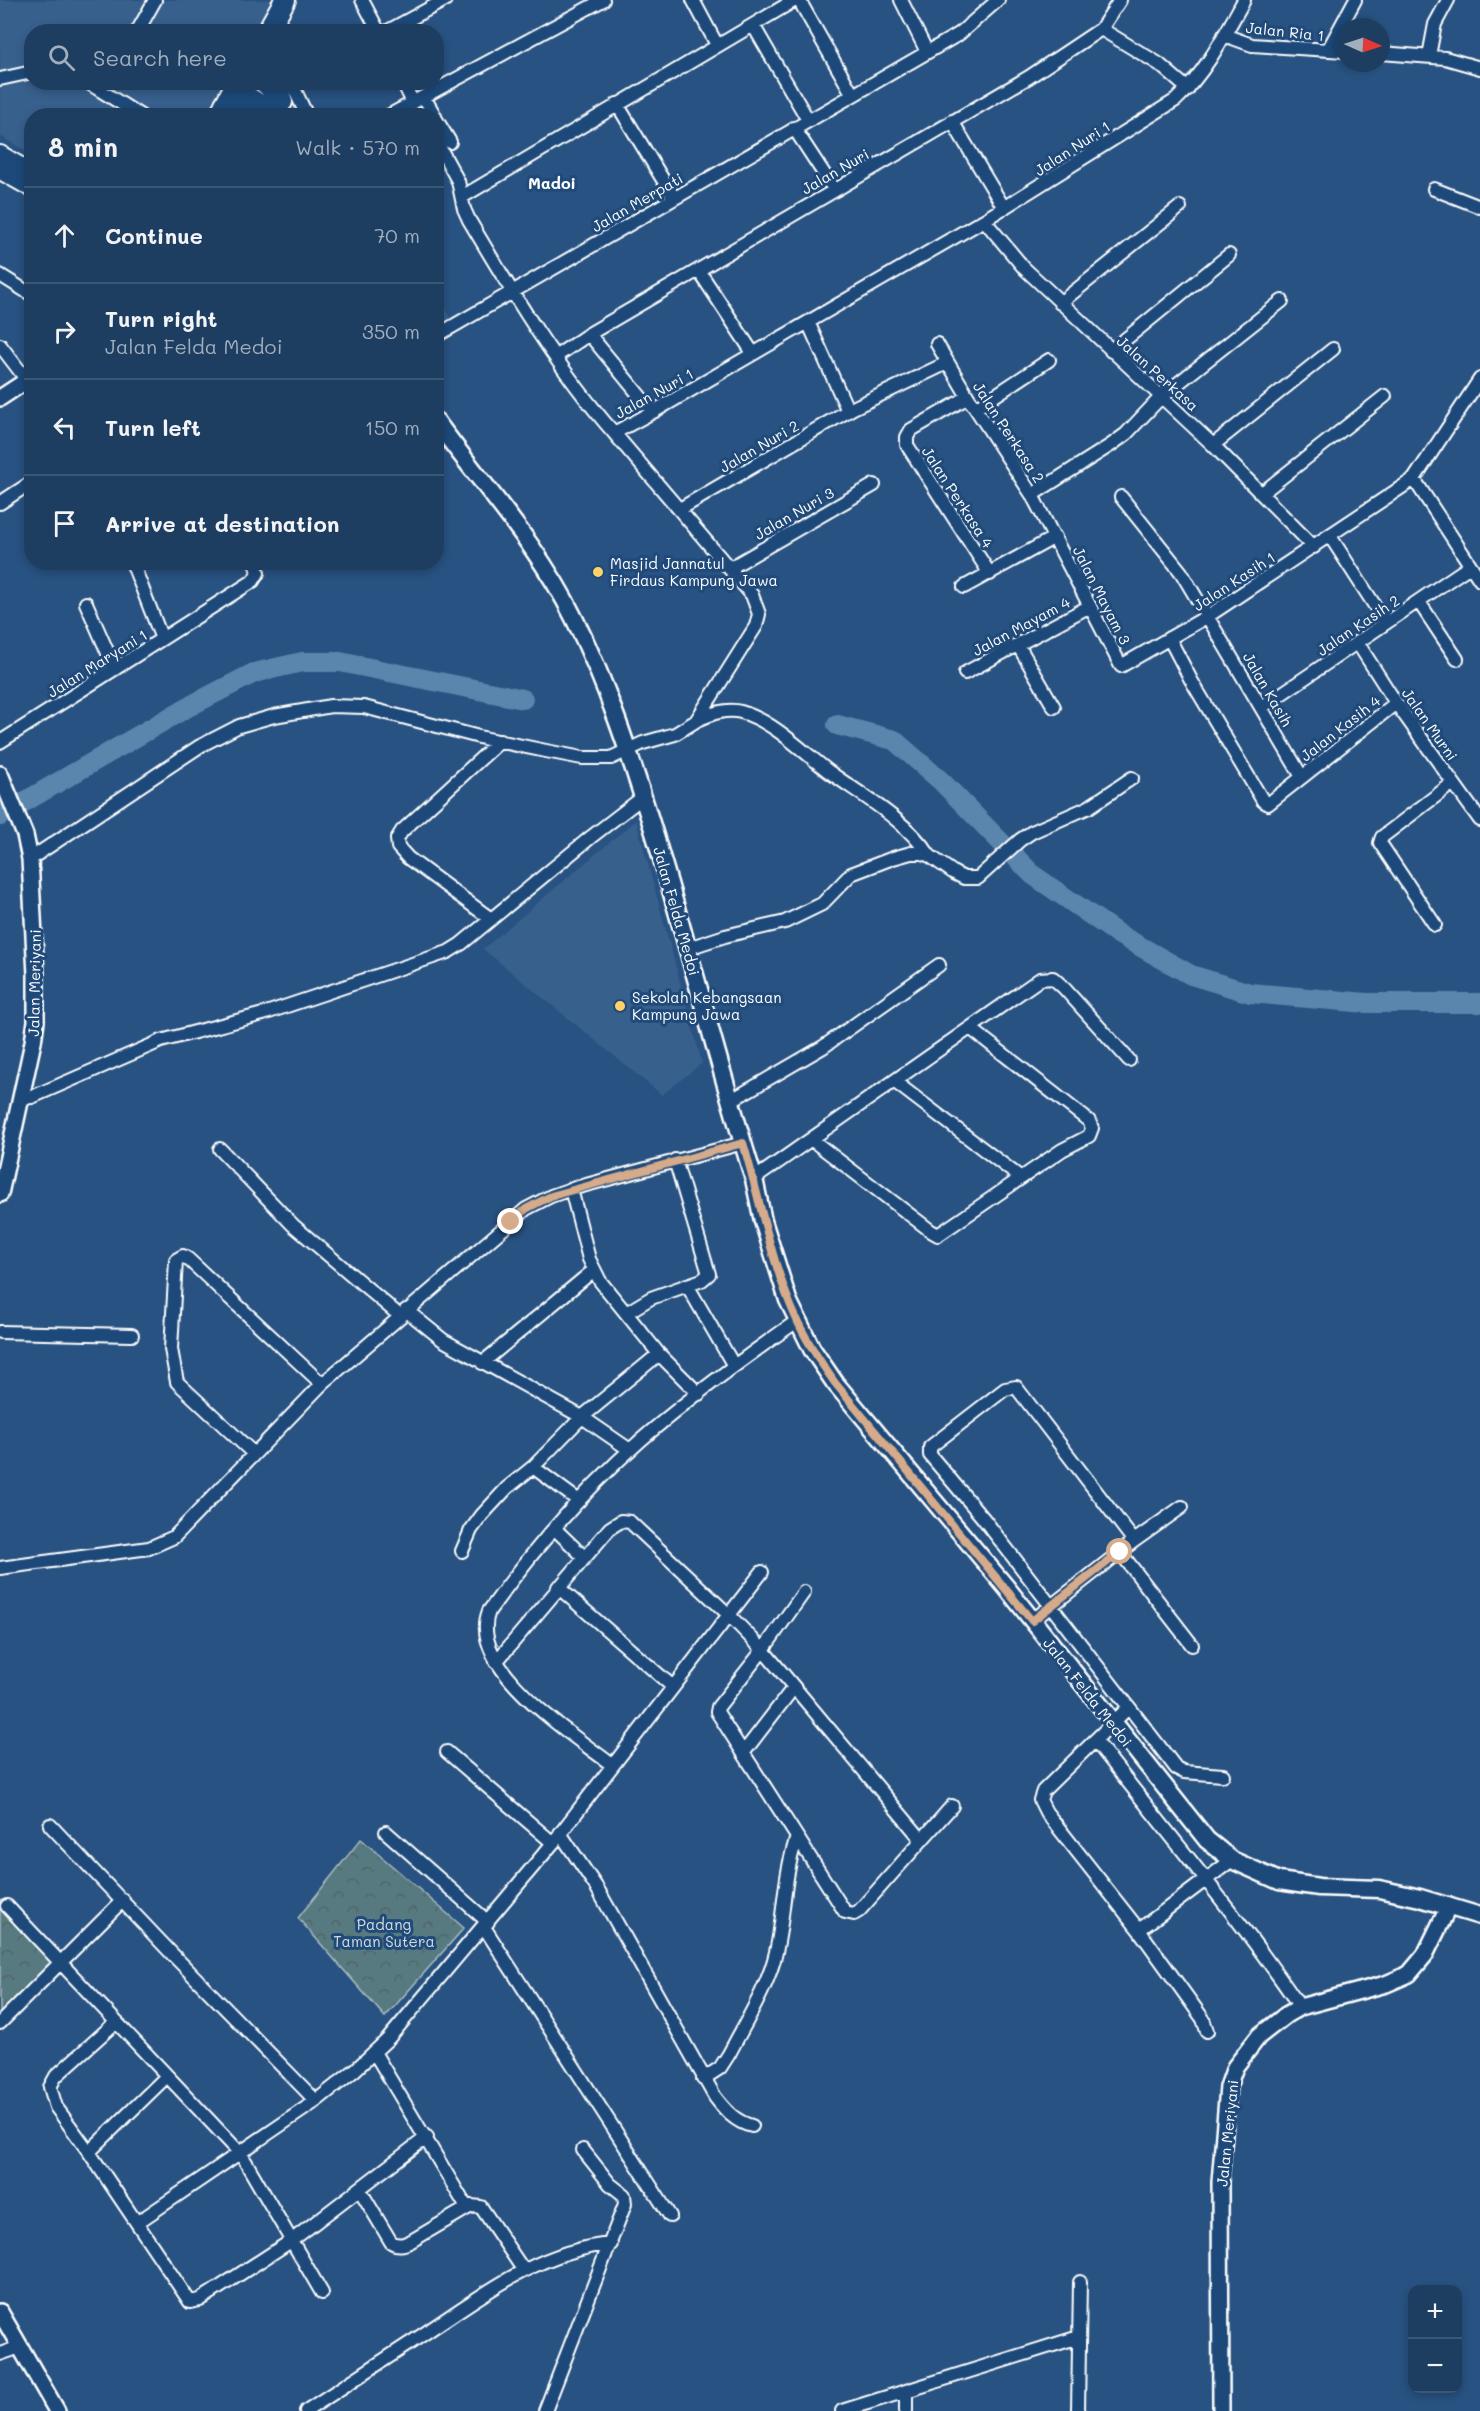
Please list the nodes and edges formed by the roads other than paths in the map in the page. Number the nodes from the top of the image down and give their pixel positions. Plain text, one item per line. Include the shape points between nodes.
1 (155, 0) edge
2 (285, 0) edge
3 (362, 0) edge
4 (445, 0) edge
5 (603, 0) edge
6 (693, 0) edge
7 (797, 0) edge
8 (901, 0) edge
9 (998, 0) edge
10 (1120, 0) edge
11 (1244, 0) edge
12 (1355, 0) edge
13 (1448, 0) edge
14 (142, 24) edge
15 (272, 24) edge
16 (375, 24) edge
17 (401, 24) edge
18 (753, 25) junction
19 (1101, 29) junction
20 (1224, 35) junction
21 (717, 45) junction
22 (1328, 50) junction
23 (1336, 50) edge
24 (927, 52) junction
25 (1390, 54) edge
26 (1429, 56) junction
27 (1480, 68) edge
28 (24, 74) edge
29 (0, 79) edge
30 (444, 86) edge
31 (1188, 89) junction
32 (100, 90) edge
33 (233, 90) edge
34 (246, 90) edge
35 (266, 90) edge
36 (277, 90) edge
37 (295, 90) edge
38 (410, 90) edge
39 (437, 90) edge
40 (853, 95) junction
41 (419, 100) junction
42 (617, 104) junction
43 (128, 108) edge
44 (223, 108) edge
45 (276, 108) edge
46 (278, 108) edge
47 (279, 108) edge
48 (303, 108) edge
49 (404, 108) edge
50 (427, 108) edge
51 (808, 120) junction
52 (952, 121) junction
53 (794, 128) junction
54 (444, 142) edge
55 (0, 144) edge
56 (0, 156) edge
57 (24, 158) edge
58 (24, 170) edge
59 (0, 173) edge
60 (24, 186) edge
61 (834, 189) junction
62 (1434, 189) dead end
63 (462, 197) junction
64 (674, 198) junction
65 (1180, 207) dead end
66 (1480, 207) edge
67 (1004, 208) junction
68 (984, 220) junction
69 (1229, 255) dead end
70 (699, 271) junction
71 (0, 275) edge
72 (24, 290) edge
73 (512, 292) junction
74 (1282, 301) dead end
75 (1060, 303) junction
76 (808, 322) junction
77 (444, 331) edge
78 (589, 334) junction
79 (937, 344) dead end
80 (0, 345) edge
81 (1333, 349) dead end
82 (1111, 351) junction
83 (753, 353) junction
84 (555, 357) junction
85 (1049, 360) dead end
86 (946, 363) junction
87 (24, 375) edge
88 (1480, 379) edge
89 (24, 385) edge
90 (1162, 396) junction
91 (1385, 396) dead end
92 (968, 397) junction
93 (0, 398) edge
94 (976, 408) junction
95 (850, 410) junction
96 (653, 412) junction
97 (444, 432) edge
98 (614, 433) junction
99 (1213, 445) junction
100 (1414, 479) junction
101 (874, 485) dead end
102 (24, 487) edge
103 (1262, 493) junction
104 (1032, 495) junction
105 (1121, 497) dead end
106 (0, 503) edge
107 (680, 509) junction
108 (1330, 536) junction
109 (1056, 537) junction
110 (1314, 547) junction
111 (1470, 566) junction
112 (730, 568) junction
113 (135, 570) edge
114 (257, 570) edge
115 (990, 574) junction
116 (1480, 580) edge
117 (964, 586) dead end
118 (1419, 602) junction
119 (86, 603) dead end
120 (1090, 606) junction
121 (1208, 616) junction
122 (1386, 623) junction
123 (1169, 638) junction
124 (162, 639) junction
125 (1357, 642) junction
126 (1018, 645) junction
127 (1457, 660) dead end
128 (1121, 666) joint
129 (116, 669) junction
130 (965, 673) dead end
131 (1396, 703) junction
132 (1054, 707) dead end
133 (1262, 707) junction
134 (696, 721) junction
135 (500, 741) junction
136 (0, 742) edge
137 (628, 751) junction
138 (1302, 777) junction
139 (1132, 778) dead end
140 (2, 779) edge
141 (1453, 783) junction
142 (643, 797) junction
143 (1480, 820) edge
144 (930, 856) junction
145 (30, 859) junction
146 (491, 919) junction
147 (1435, 925) dead end
148 (688, 948) junction
149 (939, 965) dead end
150 (970, 1028) junction
151 (1129, 1060) dead end
152 (895, 1082) junction
153 (22, 1098) junction
154 (730, 1101) junction
155 (812, 1140) junction
156 (743, 1143) junction
157 (220, 1149) dead end
158 (675, 1160) junction
159 (1021, 1178) junction
160 (754, 1179) junction
161 (571, 1189) junction
162 (0, 1194) edge
163 (594, 1270) junction
164 (687, 1285) junction
165 (403, 1313) junction
166 (626, 1313) junction
167 (797, 1321) junction
168 (0, 1332) edge
169 (132, 1335) dead end
170 (659, 1354) junction
171 (482, 1363) junction
172 (734, 1366) junction
173 (322, 1383) junction
174 (699, 1394) junction
175 (582, 1417) junction
176 (630, 1450) junction
177 (253, 1453) junction
178 (533, 1467) junction
179 (579, 1501) junction
180 (1182, 1507) dead end
181 (555, 1529) junction
182 (1134, 1541) junction
183 (462, 1551) dead end
184 (1120, 1552) junction
185 (584, 1557) junction
186 (0, 1568) edge
187 (762, 1572) dead end
188 (558, 1587) junction
189 (804, 1592) dead end
190 (1051, 1606) junction
191 (729, 1615) junction
192 (1032, 1621) junction
193 (1192, 1645) dead end
194 (763, 1650) junction
195 (496, 1662) junction
196 (673, 1687) junction
197 (794, 1687) junction
198 (1128, 1708) junction
199 (1112, 1722) junction
200 (1095, 1740) junction
201 (447, 1752) dead end
202 (744, 1752) junction
203 (612, 1765) junction
204 (1223, 1775) dead end
205 (952, 1806) dead end
206 (50, 1825) dead end
207 (386, 1832) dead end
208 (557, 1838) junction
209 (797, 1838) junction
210 (922, 1840) junction
211 (1232, 1860) junction
212 (1205, 1881) junction
213 (123, 1900) junction
214 (7, 1906) dead end
215 (1449, 1906) junction
216 (1480, 1916) edge
217 (486, 1924) junction
218 (1138, 1930) junction
219 (61, 1963) junction
220 (1300, 2007) junction
221 (116, 2022) junction
222 (0, 2023) edge
223 (1208, 2031) dead end
224 (374, 2052) junction
225 (166, 2076) junction
226 (704, 2079) junction
227 (316, 2101) junction
228 (752, 2126) dead end
229 (427, 2137) junction
230 (583, 2150) dead end
231 (89, 2152) junction
232 (240, 2154) junction
233 (360, 2190) junction
234 (467, 2208) junction
235 (670, 2216) dead end
236 (138, 2222) junction
237 (291, 2241) junction
238 (611, 2244) junction
239 (524, 2271) junction
240 (1080, 2282) dead end
241 (322, 2293) dead end
242 (0, 2312) edge
243 (1079, 2337) junction
244 (20, 2347) junction
245 (0, 2354) edge
246 (906, 2392) junction
247 (856, 2409) edge
248 (57, 2411) edge
249 (306, 2411) edge
250 (544, 2411) edge
251 (842, 2411) edge
252 (906, 2411) edge
253 (1078, 2411) edge
254 (1221, 2411) edge

1 - 14 street
2 - 15 main road
3 - 16 street
4 - 17 street
5 - 30 street
6 - 21 street
7 - 18 street
7 - 40 street
8 - 24 street
9 - 24 street, Jalan Merpati via 972,25
10 - 19 street, Jalan Nuri
11 - 20 street, Jalan Nuri 1
12 - 22 street
13 - 26 street via 1435,24
18 - 21 street
18 - 51 street
19 - 31 street via 1159,64
19 - 52 street, Jalan Nuri
20 - 22 street, Jalan Ria 1 via 1252,45
20 - 31 street, Jalan Nuri 1
21 - 42 street
22 - 23 street, Jalan Ria 1
24 - 40 street, Jalan Merpati
25 - 26 street
26 - 27 street
28 - 29 street
31 - 67 street, Jalan Nuri 1
32 - 43 street
33 - 44 main road
34 - 45 main road
35 - 46 main road
36 - 47 main road
37 - 48 street
38 - 41 street, Jalan Nuri 1
39 - 41 street
40 - 51 street, Jalan Merpati
41 - 49 street
41 - 50 street, Jalan Nuri 1
42 - 63 street
42 - 64 street
51 - 53 street, Jalan Merpati
52 - 61 street, Jalan Nuri
52 - 67 street
53 - 61 street
53 - 64 street, Jalan Merpati
54 - 63 street, Jalan Nuri 1
55 - 57 main road
56 - 58 main road
59 - 60 street
61 - 70 street, Jalan Nuri
62 - 66 street
63 - 73 street, Jalan Nuri 1 via 469,220
64 - 73 street, Jalan Merpati
65 - 75 street
67 - 68 street, Jalan Nuri 1
68 - 75 street, Jalan Perkasa
68 - 76 street, Jalan Nuri 1
69 - 82 street
70 - 78 street, Jalan Nuri
70 - 83 street
71 - 72 street
73 - 77 street, Jalan Merpati
73 - 84 street, Jalan Nuri 1
74 - 90 street
75 - 82 street, Jalan Perkasa
76 - 83 street, Jalan Nuri 1
76 - 95 street
78 - 84 street, Jalan Nuri
78 - 96 street
79 - 86 street, Jalan Perkasa 2
80 - 87 street
81 - 99 street
82 - 90 street, Jalan Perkasa
83 - 96 street, Jalan Nuri 1
84 - 98 street, Jalan Nuri 1
85 - 94 street
86 - 92 street, Jalan Perkasa 2
86 - 95 street, Jalan Nuri 2
88 - 100 street
89 - 93 street
90 - 99 street, Jalan Perkasa
90 - 104 street via 1126,434
91 - 103 street
92 - 94 street, Jalan Perkasa 2
92 - 115 street, Jalan Perkasa 4 via 911,430 907,437 908,445
94 - 104 street, Jalan Perkasa 2
95 - 107 street, Jalan Nuri 2
96 - 98 street, Jalan Nuri 1
97 - 137 main road, Jalan Felda Medoi via 556,584 592,655
98 - 107 street
99 - 103 street, Jalan Perkasa
100 - 108 street, Jalan Kasih 1
100 - 111 street
101 - 112 street, Jalan Nuri 3
102 - 106 street
103 - 110 street, Jalan Perkasa
104 - 109 street, Jalan Perkasa 2
105 - 121 street, Jalan Kasih via 1181,572
107 - 112 street
108 - 110 street, Jalan Kasih 1
108 - 122 street
109 - 115 street
109 - 120 street, Jalan Mayam 3
110 - 121 street, Jalan Kasih 1
111 - 116 street
111 - 118 street, Jalan Kasih 2
112 - 134 street via 756,602 759,614 756,626
113 - 124 street
114 - 124 street, Jalan Maryani 1 via 253,581
115 - 117 street
118 - 122 street, Jalan Kasih 2
118 - 127 street
119 - 129 street
120 - 126 street, Jalan Mayam 4
120 - 128 street, Jalan Mayam 3
121 - 123 street, Jalan Kasih 1
121 - 133 street, Jalan Kasih
122 - 125 street, Jalan Kasih 2
123 - 128 street, Jalan Kasih 1
123 - 138 street, Jalan Kasih 4 via 1263,801 1268,804
124 - 129 street, Jalan Maryani 1
125 - 131 street, Jalan Murni
125 - 133 street, Jalan Kasih 2
126 - 130 street, Jalan Mayam 4
126 - 132 street
129 - 136 street, Jalan Maryani 1
131 - 138 street, Jalan Kasih 4
131 - 141 street, Jalan Murni
133 - 138 street, Jalan Kasih
134 - 137 street via 675,734
134 - 144 street via 722,711 750,715 795,742 897,820 919,839
135 - 137 street via 597,759
135 - 145 street via 364,707 331,706 274,716 239,726 200,746
135 - 146 street via 397,839 398,848 408,858
137 - 142 main road, Jalan Felda Medoi
139 - 144 street via 1089,807 1032,832 978,878 964,878
140 - 145 street, Jalan Meriyani via 25,835
141 - 143 street, Jalan Murni
141 - 147 street via 1382,837 1380,843
142 - 146 street
142 - 148 main road, Jalan Felda Medoi
144 - 148 street via 911,853 892,858 851,874 809,912
145 - 153 street, Jalan Meriyani via 36,1021
146 - 153 street via 440,955 263,1014 161,1041
148 - 154 main road, Jalan Felda Medoi
149 - 154 street via 823,1047
150 - 151 street via 1035,982 1049,977 1063,987
150 - 152 street
150 - 159 street via 1092,1124 1089,1136
152 - 155 street
152 - 159 street
153 - 162 street, Jalan Meriyani
154 - 156 main road, Jalan Felda Medoi
155 - 159 street via 935,1234 943,1233
155 - 160 street
156 - 158 street
156 - 160 main road, Jalan Felda Medoi
157 - 165 street via 293,1225
158 - 161 street
158 - 164 street via 710,1269 707,1277
160 - 167 main road, Jalan Felda Medoi via 763,1221
161 - 163 street
161 - 165 street via 526,1209
163 - 166 street
163 - 171 street
164 - 166 street via 651,1298
164 - 172 street
165 - 171 street
165 - 173 street
166 - 170 street
167 - 172 street
167 - 192 main road, Jalan Felda Medoi via 835,1383
168 - 169 street
170 - 174 street
170 - 175 street
171 - 175 street
172 - 174 street
173 - 177 street
173 - 177 street via 188,1258 176,1260 171,1349 177,1382
174 - 176 street
175 - 176 street
175 - 178 street
176 - 179 street
177 - 186 street via 188,1524 161,1544
178 - 179 street
178 - 183 street via 482,1515
179 - 181 street
180 - 182 street
181 - 185 street
181 - 195 street via 489,1611 486,1634
182 - 184 street
182 - 190 street via 1016,1387 1005,1389 932,1445 930,1455
184 - 190 street
184 - 193 street
185 - 188 street
185 - 191 street via 613,1524 630,1522
187 - 191 street
188 - 195 street
188 - 196 street
189 - 194 street
190 - 192 street
190 - 198 street
191 - 194 street
191 - 196 street
192 - 199 main road, Jalan Felda Medoi
194 - 197 street
194 - 202 street via 717,1710
195 - 203 street via 528,1698
196 - 203 street
197 - 202 street
197 - 210 street
198 - 199 street
198 - 204 street via 1179,1770
199 - 200 street
199 - 211 main road, Jalan Felda Medoi via 1207,1840
200 - 212 street
200 - 218 street via 1041,1794 1040,1800
201 - 208 street
202 - 209 street
203 - 208 street
205 - 210 street
206 - 213 street
207 - 217 street
208 - 217 street
208 - 226 street via 580,1860
209 - 210 street via 841,1908 849,1914 859,1911
209 - 226 street via 785,1884 776,1955 729,2054 720,2068
211 - 212 street
211 - 215 main road, Jalan Felda Medoi via 1285,1882 1379,1890
212 - 218 street
212 - 220 street via 1235,1915
213 - 219 street
213 - 227 street
214 - 219 street
215 - 216 main road, Jalan Felda Medoi
215 - 220 street, Jalan Meriyani via 1425,1955 1408,1974 1386,1984
217 - 224 street
217 - 235 street
218 - 223 street
219 - 221 street
219 - 222 street
220 - 254 street, Jalan Meriyani via 1259,2036 1235,2067 1228,2087 1220,2182
221 - 225 street
221 - 231 street via 56,2076 50,2087 56,2107
224 - 227 street
224 - 229 street
225 - 231 street
225 - 232 street
226 - 228 street via 727,2111
227 - 232 street
229 - 233 street
229 - 234 street
230 - 238 street via 625,2198
231 - 236 street
232 - 236 street
232 - 237 street
233 - 234 street via 395,2244 405,2244
233 - 237 street
234 - 239 street via 475,2205 487,2214
236 - 237 street via 193,2302
237 - 241 street
238 - 239 street via 578,2250
238 - 250 street
239 - 249 street
240 - 243 street
242 - 244 street
243 - 246 street
243 - 253 street
244 - 245 street
244 - 248 street
246 - 247 street
246 - 252 street
247 - 251 street

